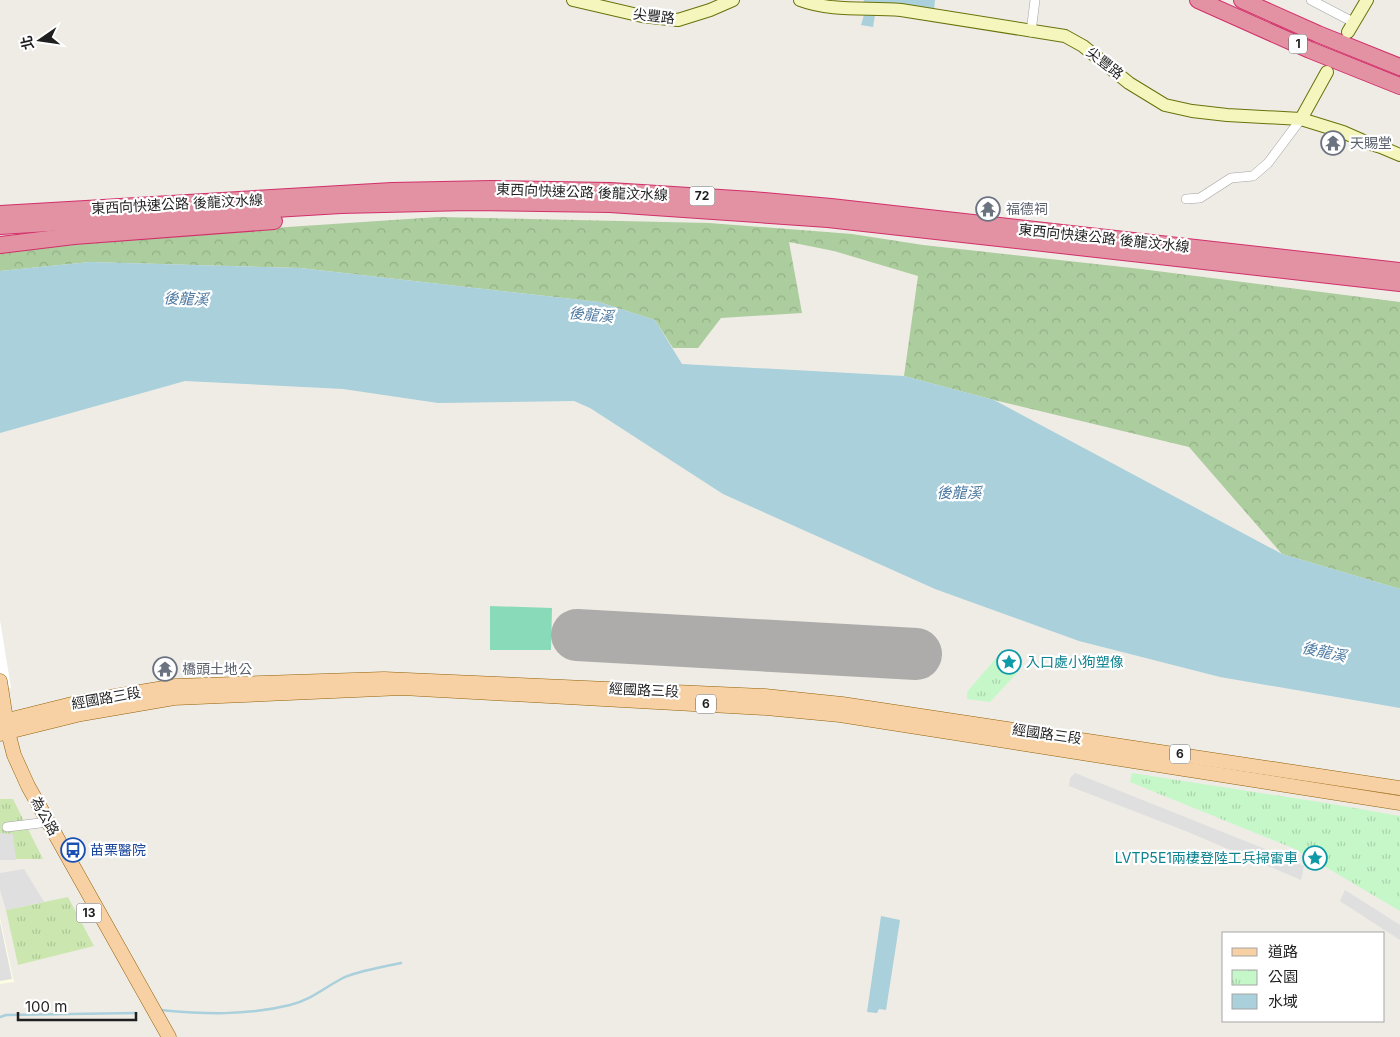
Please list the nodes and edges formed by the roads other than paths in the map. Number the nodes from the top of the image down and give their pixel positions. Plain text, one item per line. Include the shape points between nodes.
1 (573, 0) edge
2 (733, 0) edge
3 (800, 0) edge
4 (1034, 0) edge
5 (1198, 0) edge
6 (1242, 0) edge
7 (1311, 0) edge
8 (1367, 0) edge
9 (1351, 27) joint
10 (1031, 32) junction
11 (1400, 67) edge
12 (1327, 72) dead end
13 (1400, 86) edge
14 (1302, 119) junction
15 (1400, 155) edge
16 (392, 191) junction
17 (1186, 199) dead end
18 (469, 202) junction
19 (0, 204) edge
20 (0, 214) edge
21 (0, 226) edge
22 (0, 235) edge
23 (74, 236) junction
24 (0, 245) edge
25 (1400, 271) edge
26 (1400, 283) edge
27 (0, 681) edge
28 (1, 685) edge
29 (3, 730) edge
30 (1400, 788) edge
31 (1400, 803) edge
32 (43, 821) junction
33 (6, 827) dead end
34 (159, 1037) edge
35 (169, 1037) edge

1 - 2 street, 尖豐路 via 642,16 678,20
3 - 10 street, 尖豐路 via 835,8 900,10
4 - 10 street
5 - 13 highway, 1
6 - 11 highway, 1
7 - 9 street
8 - 9 street
10 - 14 street, 尖豐路 via 1065,36 1165,105 1227,115
12 - 14 street
14 - 15 street, 尖豐路
14 - 17 street via 1268,163 1253,176 1232,178 1200,198
16 - 19 highway via 361,188
16 - 20 highway, 東西向快速公路 後龍汶水線 / 72
16 - 25 highway, 東西向快速公路 後龍汶水線 / 72 via 610,190 752,200
18 - 21 highway, 東西向快速公路 後龍汶水線 / 72 via 341,205
18 - 23 highway via 421,209
18 - 26 highway, 東西向快速公路 後龍汶水線 / 72 via 610,204 828,219
22 - 23 highway
23 - 24 highway
27 - 28 main road, 13
28 - 29 main road, 13
29 - 30 main road, 經國路三段 / 6 via 80,702 176,686 441,680 765,696 842,704
29 - 31 main road, 經國路三段 / 6 via 174,698 402,688 840,715
29 - 32 main road, 為公路 / 13
32 - 33 street
32 - 34 main road, 為公路 / 13
32 - 35 main road, 為公路 / 13

